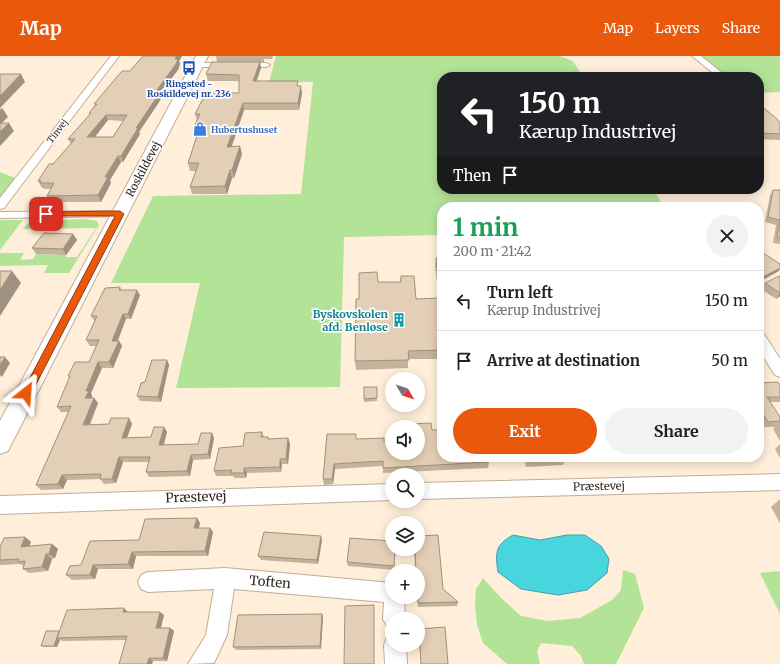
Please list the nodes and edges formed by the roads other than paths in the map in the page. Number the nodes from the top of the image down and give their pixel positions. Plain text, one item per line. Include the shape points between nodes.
1 (115, 56) edge
2 (696, 56) edge
3 (200, 61) edge
4 (266, 65) dead end
5 (716, 72) edge
6 (0, 206) edge
7 (120, 214) junction
8 (0, 215) edge
9 (764, 346) edge
10 (780, 371) edge
11 (0, 444) edge
12 (780, 482) edge
13 (425, 491) edge
14 (385, 492) edge
15 (0, 505) edge
16 (225, 578) junction
17 (148, 582) dead end
18 (385, 592) edge
19 (395, 652) edge
20 (199, 664) edge
21 (396, 664) edge

1 - 6 street, Tinvej
2 - 5 street
3 - 4 street, Roskildevej
3 - 7 street, Roskildevej
7 - 8 street
7 - 11 street, Roskildevej
9 - 10 street
12 - 13 street, Præstevej
14 - 15 street, Præstevej
16 - 17 street, Toften
16 - 18 street, Toften
16 - 20 street via 217,638
19 - 21 street

